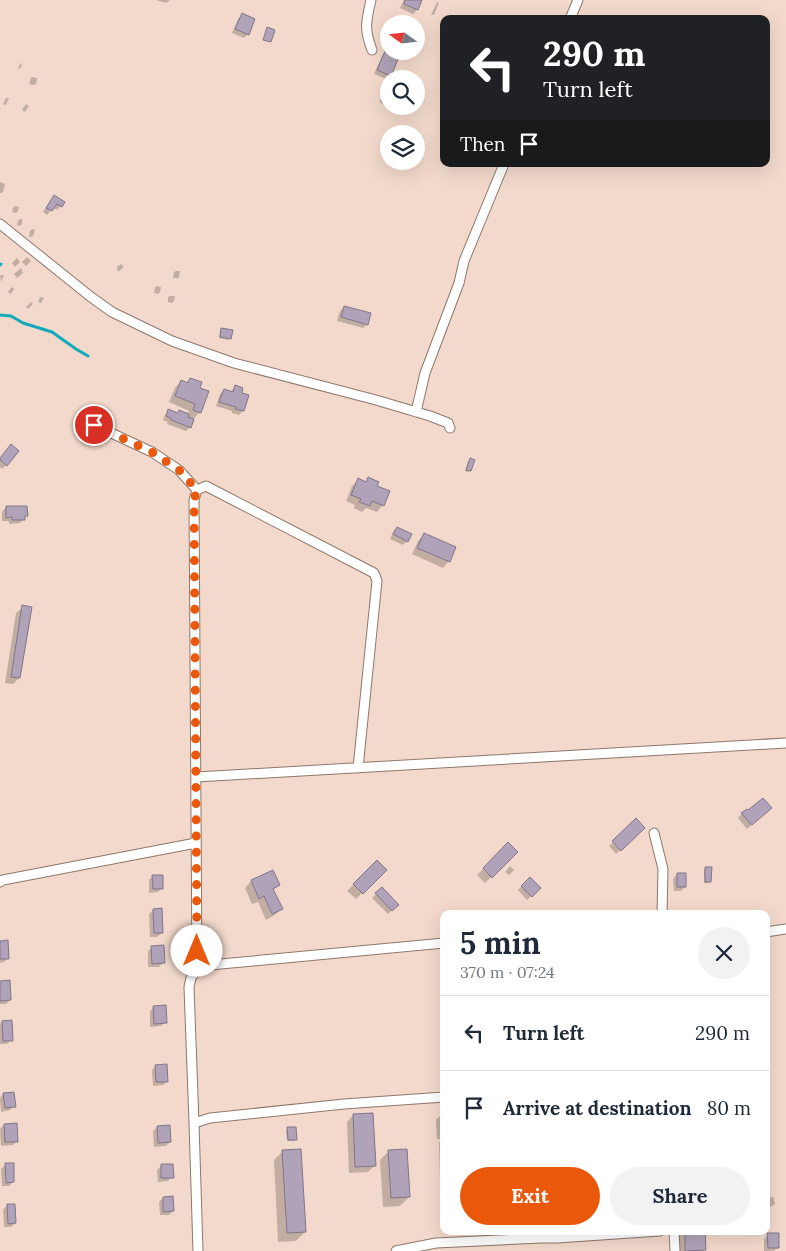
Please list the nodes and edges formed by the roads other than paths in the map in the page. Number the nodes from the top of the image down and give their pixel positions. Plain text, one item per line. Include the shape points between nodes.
1 (371, 0) edge
2 (578, 0) edge
3 (572, 15) edge
4 (372, 50) dead end
5 (503, 167) edge
6 (0, 224) edge
7 (416, 412) junction
8 (94, 425) dead end
9 (450, 428) dead end
10 (197, 490) junction
11 (786, 743) edge
12 (358, 768) junction
13 (196, 777) junction
14 (654, 833) dead end
15 (196, 843) junction
16 (0, 882) edge
17 (662, 910) edge
18 (786, 929) edge
19 (770, 931) edge
20 (440, 943) edge
21 (197, 969) junction
22 (440, 1098) edge
23 (194, 1123) junction
24 (601, 1235) edge
25 (674, 1235) edge
26 (198, 1251) edge
27 (396, 1251) edge
28 (674, 1251) edge

1 - 4 street via 366,28
2 - 3 street
5 - 7 street via 464,261 459,283 425,373
6 - 7 street via 112,312 172,341 234,363
7 - 9 street via 448,423
8 - 10 street via 152,452 179,470
10 - 12 street via 206,486 374,573 377,582
10 - 13 street via 194,500
11 - 12 street
12 - 13 street
13 - 15 street
14 - 17 street via 663,869
15 - 16 street
15 - 21 street
18 - 19 street
20 - 21 street via 210,965
21 - 23 street via 190,986
22 - 23 street via 344,1104 210,1118
23 - 26 street
24 - 27 street via 436,1243
25 - 28 street

